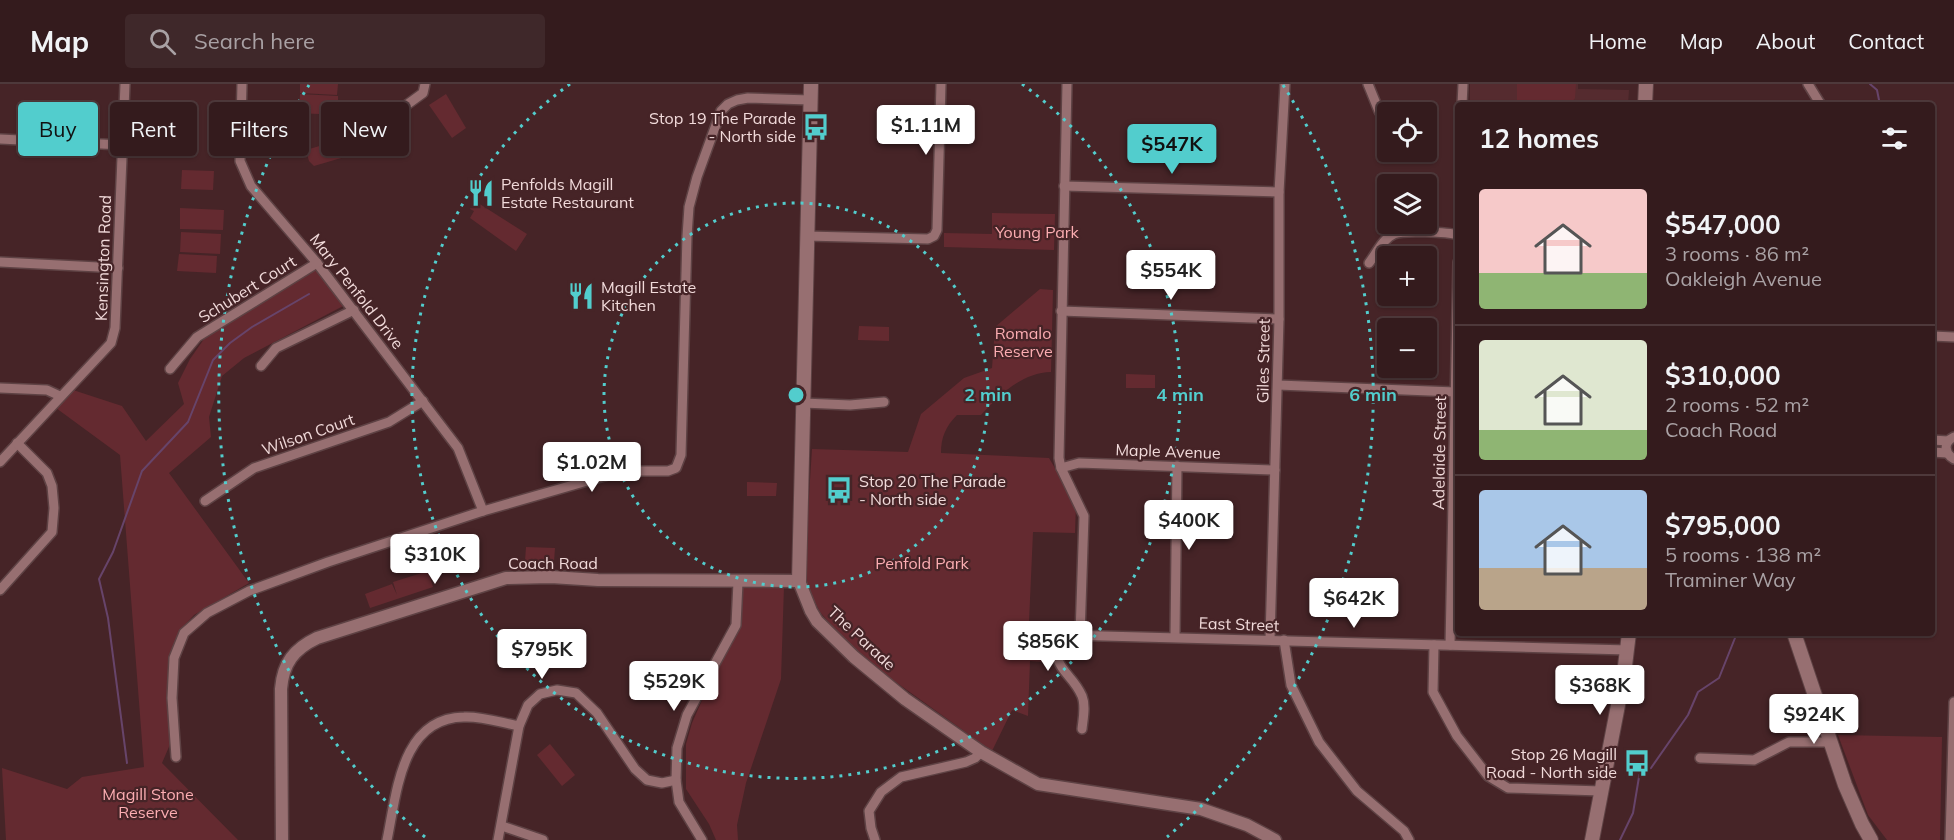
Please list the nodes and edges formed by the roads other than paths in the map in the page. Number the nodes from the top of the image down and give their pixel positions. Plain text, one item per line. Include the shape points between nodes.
1 (125, 84) edge
2 (242, 84) edge
3 (425, 84) edge
4 (811, 84) edge
5 (941, 84) edge
6 (1067, 84) edge
7 (1285, 84) edge
8 (1368, 84) edge
9 (1463, 84) edge
10 (1646, 84) edge
11 (1808, 84) edge
12 (810, 100) junction
13 (124, 102) edge
14 (1462, 102) edge
15 (1645, 102) edge
16 (1819, 102) edge
17 (409, 103) edge
18 (1377, 106) edge
19 (0, 139) edge
20 (110, 144) edge
21 (122, 156) edge
22 (1064, 186) junction
23 (1279, 192) junction
24 (1455, 235) edge
25 (806, 236) junction
26 (0, 262) edge
27 (317, 263) junction
28 (1369, 264) dead end
29 (118, 267) junction
30 (354, 310) junction
31 (1062, 310) junction
32 (1280, 319) junction
33 (1935, 336) edge
34 (1954, 337) edge
35 (261, 366) dead end
36 (170, 369) dead end
37 (1278, 385) junction
38 (0, 388) edge
39 (1455, 392) joint
40 (60, 396) junction
41 (423, 401) junction
42 (884, 402) dead end
43 (803, 403) junction
44 (1951, 439) edge
45 (1935, 440) edge
46 (17, 443) junction
47 (1935, 453) edge
48 (1950, 456) edge
49 (0, 462) edge
50 (1177, 466) junction
51 (1061, 468) junction
52 (1275, 470) junction
53 (206, 501) dead end
54 (483, 511) junction
55 (799, 581) junction
56 (738, 582) junction
57 (0, 590) edge
58 (1080, 635) junction
59 (1175, 636) junction
60 (1629, 636) edge
61 (1795, 636) edge
62 (1270, 639) junction
63 (1284, 640) junction
64 (1434, 645) junction
65 (1450, 645) junction
66 (1628, 650) junction
67 (1954, 702) edge
68 (519, 726) junction
69 (1082, 729) dead end
70 (1830, 742) junction
71 (981, 752) junction
72 (176, 757) dead end
73 (1700, 759) dead end
74 (676, 780) junction
75 (1602, 791) junction
76 (1952, 817) edge
77 (502, 826) junction
78 (282, 840) edge
79 (387, 840) edge
80 (498, 840) edge
81 (543, 840) edge
82 (702, 840) edge
83 (875, 840) edge
84 (1275, 840) edge
85 (1409, 840) edge
86 (1592, 840) edge
87 (1871, 840) edge
88 (1950, 840) edge

1 - 13 street, Kensington Road
2 - 27 street, Mary Penfold Drive via 240,162 251,186
3 - 17 street via 423,93
4 - 12 main road, The Parade
5 - 25 street via 934,236
6 - 22 street
7 - 23 street, Giles Street
8 - 18 street
9 - 14 street
10 - 15 main road
11 - 16 street
12 - 25 main road, The Parade
12 - 54 street via 737,100 721,111 706,148 689,207 678,465 669,471 608,475
19 - 20 street
21 - 29 street, Kensington Road
22 - 23 street
22 - 31 street
23 - 32 street, Giles Street
24 - 28 street via 1394,234
25 - 43 main road, The Parade
26 - 29 street
27 - 30 street, Mary Penfold Drive
27 - 36 street, Schubert Court via 197,337
29 - 40 street, Kensington Road via 111,343
30 - 35 street via 276,348
30 - 41 street, Mary Penfold Drive
31 - 32 street
31 - 51 street
32 - 37 street, Giles Street
33 - 34 street
37 - 39 street
37 - 52 street, Giles Street
38 - 40 street via 47,390
39 - 65 street, Adelaide Street
40 - 46 street, Kensington Road
41 - 53 street, Wilson Court via 389,422 254,468
41 - 54 street, Mary Penfold Drive via 458,448
42 - 43 street
43 - 55 main road, The Parade
44 - 45 street
44 - 48 street
46 - 49 street, Kensington Road
46 - 57 street via 47,473 54,508 52,532
47 - 48 street
50 - 51 street, Maple Avenue via 1079,463
50 - 52 street, Maple Avenue
50 - 59 street
51 - 58 street via 1084,516
52 - 62 street, Giles Street
54 - 72 street via 316,566 249,591 207,613 184,633 174,658
55 - 56 street, Coach Road
55 - 71 street, The Parade via 817,621 854,657 894,691
56 - 74 street via 736,625 687,716 677,748
56 - 78 street, Coach Road via 506,578 306,644 287,662 282,678
58 - 59 street, East Street
58 - 69 street, East Street via 1057,637 1055,651 1060,666 1083,697
59 - 62 street, East Street
60 - 66 main road
61 - 70 main road
62 - 63 street, East Street
63 - 64 street, East Street
63 - 85 street via 1291,685 1319,742 1357,791 1404,831
64 - 65 street, East Street
64 - 75 street via 1433,692 1457,736 1488,776 1508,788
65 - 66 street, East Street
66 - 75 main road
67 - 76 street
68 - 74 street via 528,705 540,694 557,690 576,693 597,713 647,780
68 - 77 street
68 - 79 street via 466,716 443,720 423,731 407,753
70 - 73 street via 1790,742 1754,760
70 - 87 main road
71 - 83 street via 966,762 901,777 881,792 869,811
71 - 84 street, The Parade via 1038,784 1201,809 1247,825
74 - 82 street via 679,802
75 - 86 main road
76 - 88 street
77 - 80 street
77 - 81 street

